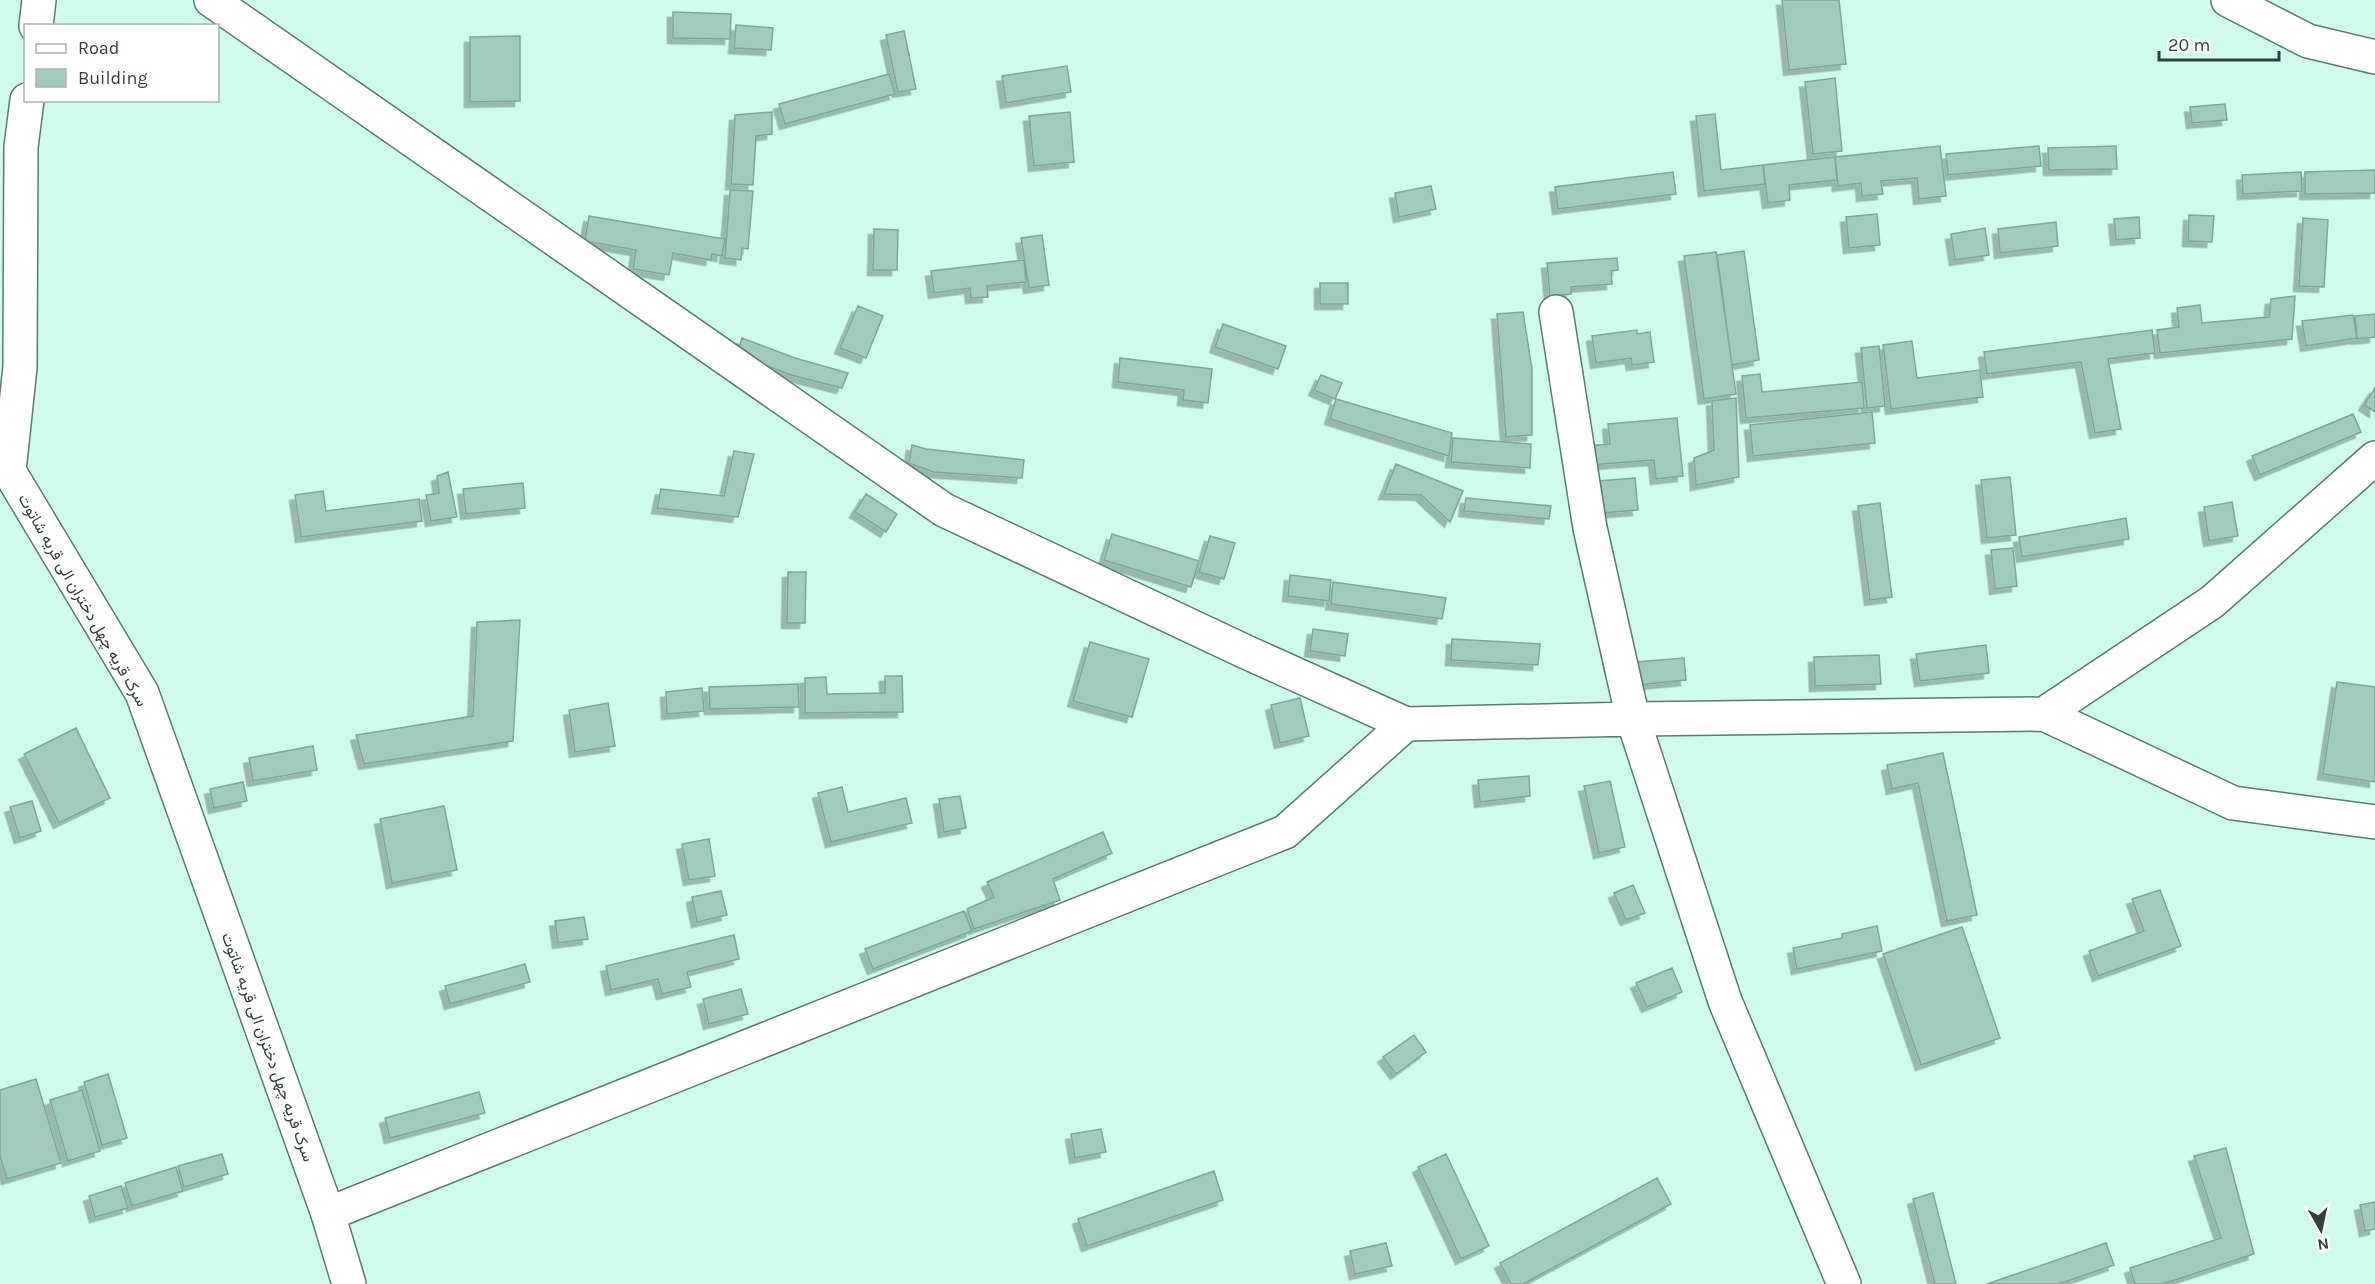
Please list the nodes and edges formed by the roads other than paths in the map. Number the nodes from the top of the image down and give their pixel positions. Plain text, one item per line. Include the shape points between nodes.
1 (39, 0) edge
2 (211, 0) edge
3 (2228, 0) edge
4 (36, 24) edge
5 (2375, 57) edge
6 (27, 102) edge
7 (1556, 312) dead end
8 (2375, 458) edge
9 (2044, 714) junction
10 (1633, 719) junction
11 (1406, 724) junction
12 (2375, 822) edge
13 (328, 1214) junction
14 (349, 1284) edge
15 (1844, 1284) edge

1 - 4 street
2 - 11 street via 944,510
3 - 5 street via 2308,41
6 - 13 street, سرک قریه چهل دختران الی قریه شاتوت via 21,147 20,367 9,471 142,693
7 - 10 street via 1590,528
8 - 9 street via 2212,602
9 - 10 street
9 - 12 street via 2233,803
10 - 11 street
10 - 15 street via 1725,1001
11 - 13 street via 1285,832
13 - 14 street, سرک قریه چهل دختران الی قریه شاتوت

